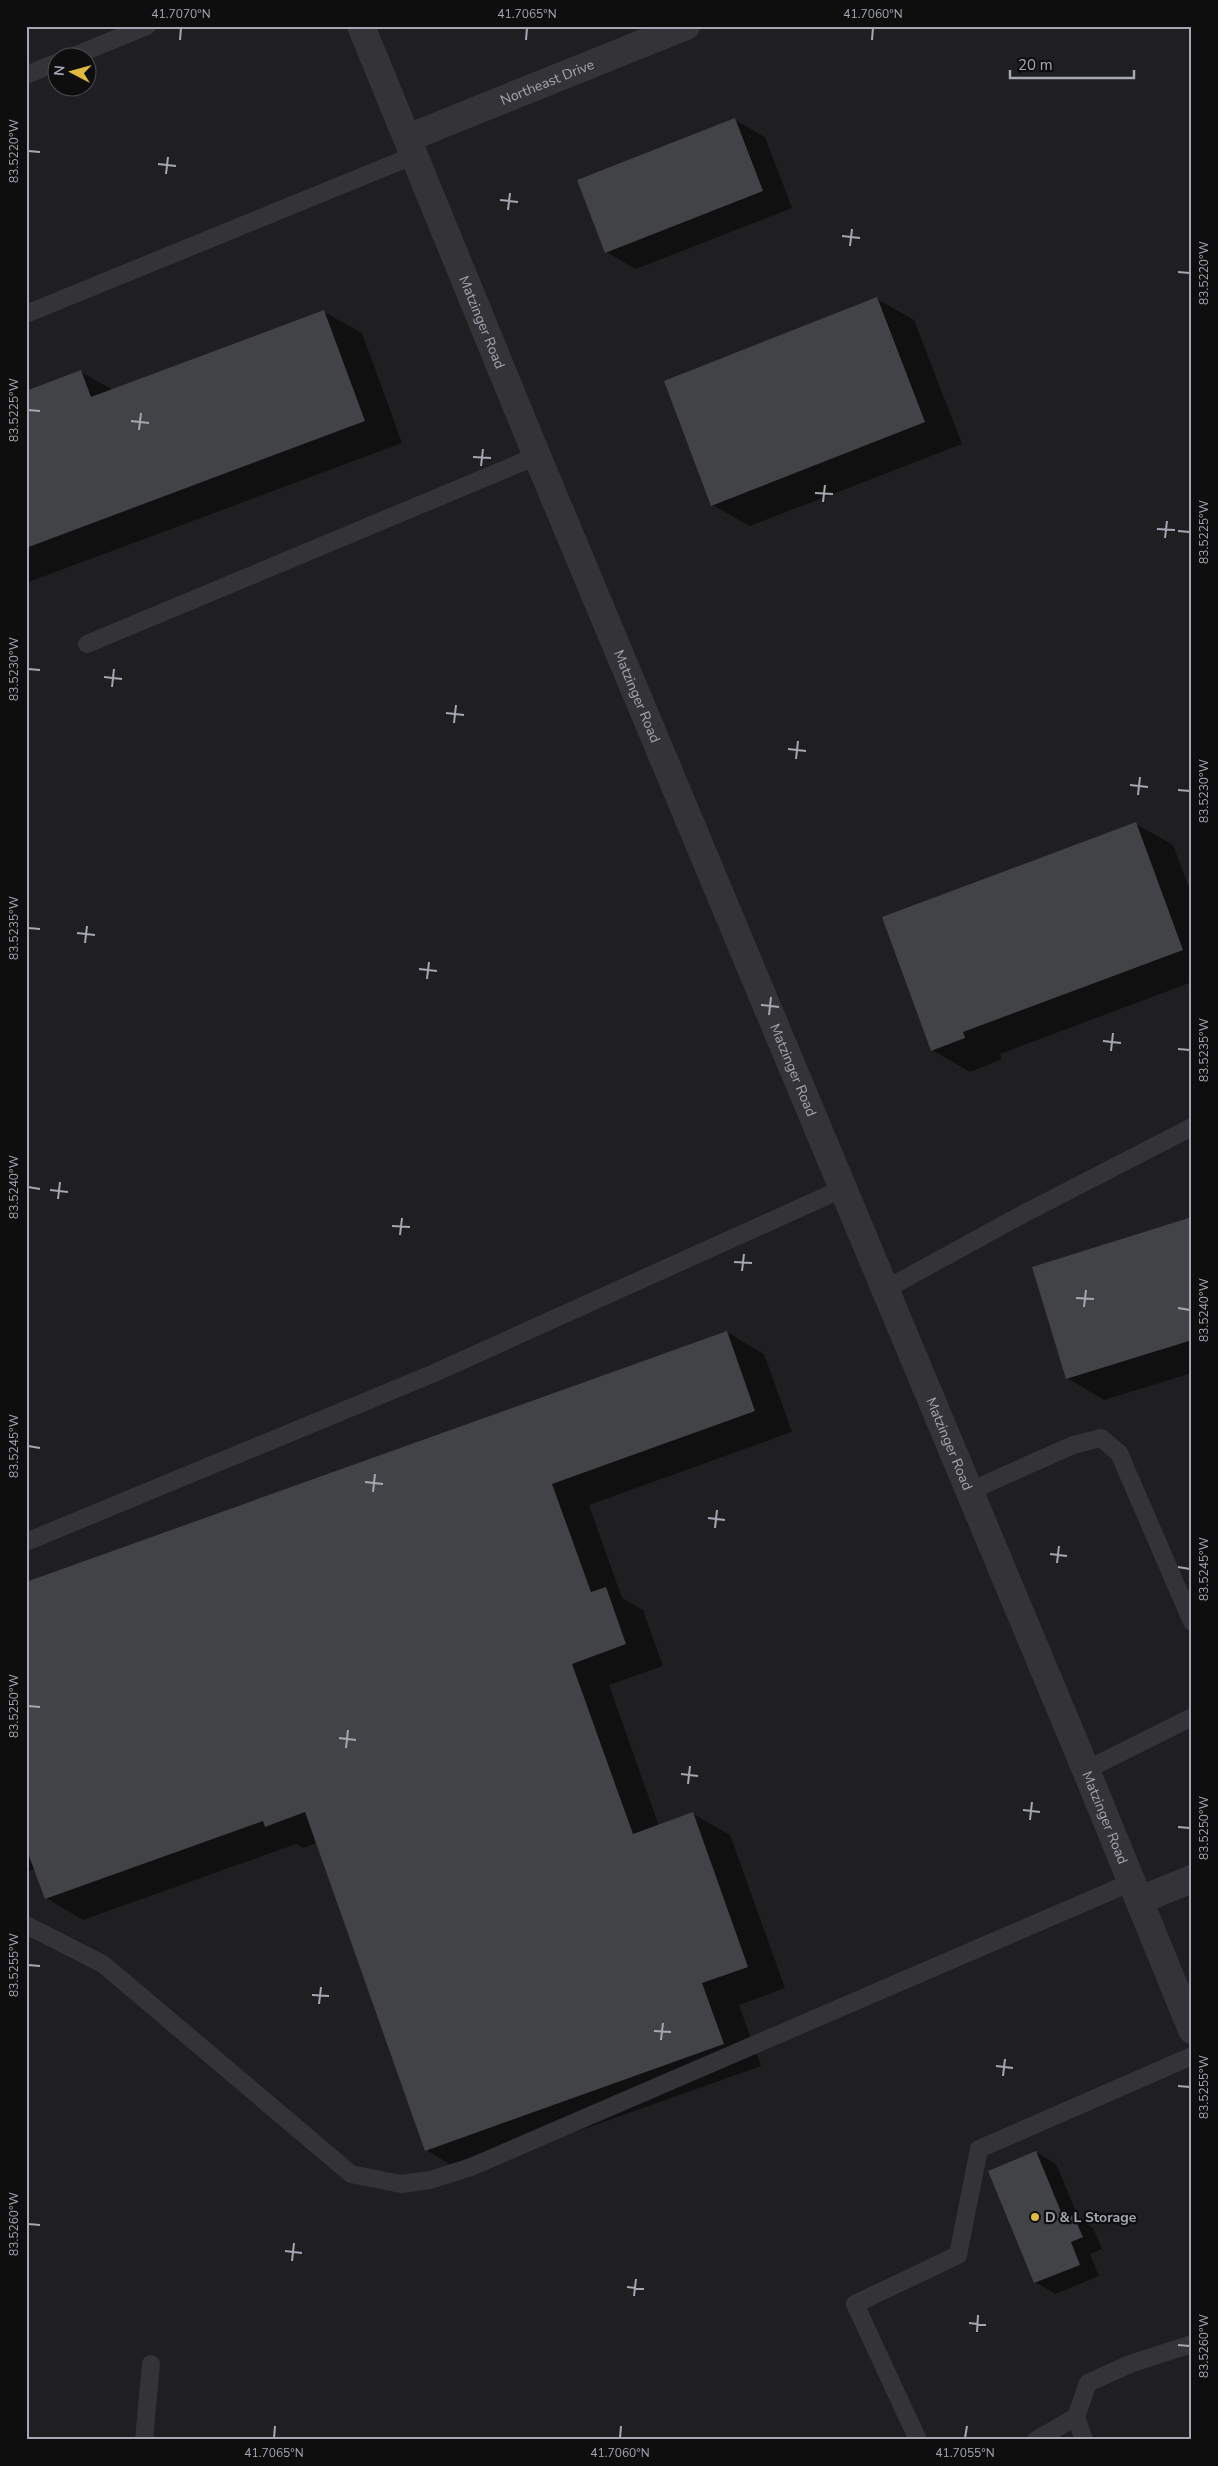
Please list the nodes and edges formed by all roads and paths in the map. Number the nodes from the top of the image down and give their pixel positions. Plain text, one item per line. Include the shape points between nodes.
1 (148, 26) edge
2 (361, 26) edge
3 (686, 26) edge
4 (94, 48) edge
5 (48, 66) edge
6 (26, 75) edge
7 (411, 146) junction
8 (26, 314) edge
9 (537, 456) junction
10 (87, 644) dead end
11 (1192, 1127) edge
12 (844, 1188) junction
13 (886, 1289) junction
14 (970, 1490) junction
15 (26, 1542) edge
16 (1192, 1622) edge
17 (1192, 1717) edge
18 (1086, 1770) junction
19 (1192, 1879) edge
20 (1136, 1891) junction
21 (26, 1925) edge
22 (1192, 2030) edge
23 (1192, 2056) edge
24 (1192, 2344) edge
25 (151, 2364) dead end
26 (1076, 2417) junction
27 (144, 2440) edge
28 (918, 2440) edge
29 (1036, 2440) edge
30 (1084, 2440) edge

1 - 4 lane
2 - 7 street, Matzinger Road
3 - 7 street, Northeast Drive
5 - 6 lane
7 - 8 lane
7 - 9 street, Matzinger Road
9 - 10 lane
9 - 12 street, Matzinger Road
11 - 13 lane
12 - 13 street, Matzinger Road
12 - 15 lane via 432,1374
13 - 14 street, Matzinger Road
14 - 16 lane via 1073,1445 1101,1438 1120,1453
14 - 18 street, Matzinger Road
17 - 18 lane
18 - 20 street, Matzinger Road
19 - 20 street
20 - 21 lane via 471,2167 430,2180 401,2184 351,2174 103,1964
20 - 22 street, Matzinger Road
23 - 28 lane via 979,2149 958,2255 855,2304
24 - 26 lane via 1088,2382
25 - 27 lane
26 - 29 lane
26 - 30 lane

